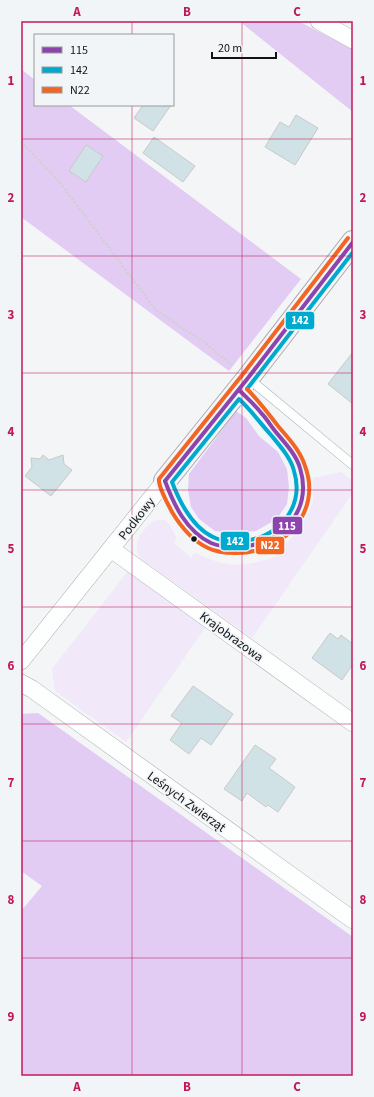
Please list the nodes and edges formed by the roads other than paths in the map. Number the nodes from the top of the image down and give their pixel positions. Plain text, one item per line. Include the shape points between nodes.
1 (318, 21) edge
2 (353, 40) edge
3 (353, 242) edge
4 (243, 384) junction
5 (353, 465) edge
6 (165, 481) junction
7 (111, 549) junction
8 (21, 660) edge
9 (21, 683) edge
10 (353, 723) edge
11 (353, 920) edge

1 - 2 street
3 - 4 street, Podkowy
4 - 5 lane
4 - 6 street, Podkowy
4 - 6 lane via 284,441 300,469 304,484 302,501 294,518 283,532 256,546 241,548 212,543 189,526 172,501
6 - 7 street, Podkowy
7 - 8 street, Podkowy
7 - 10 street, Krajobrazowa
9 - 11 street, Leśnych Zwierząt

